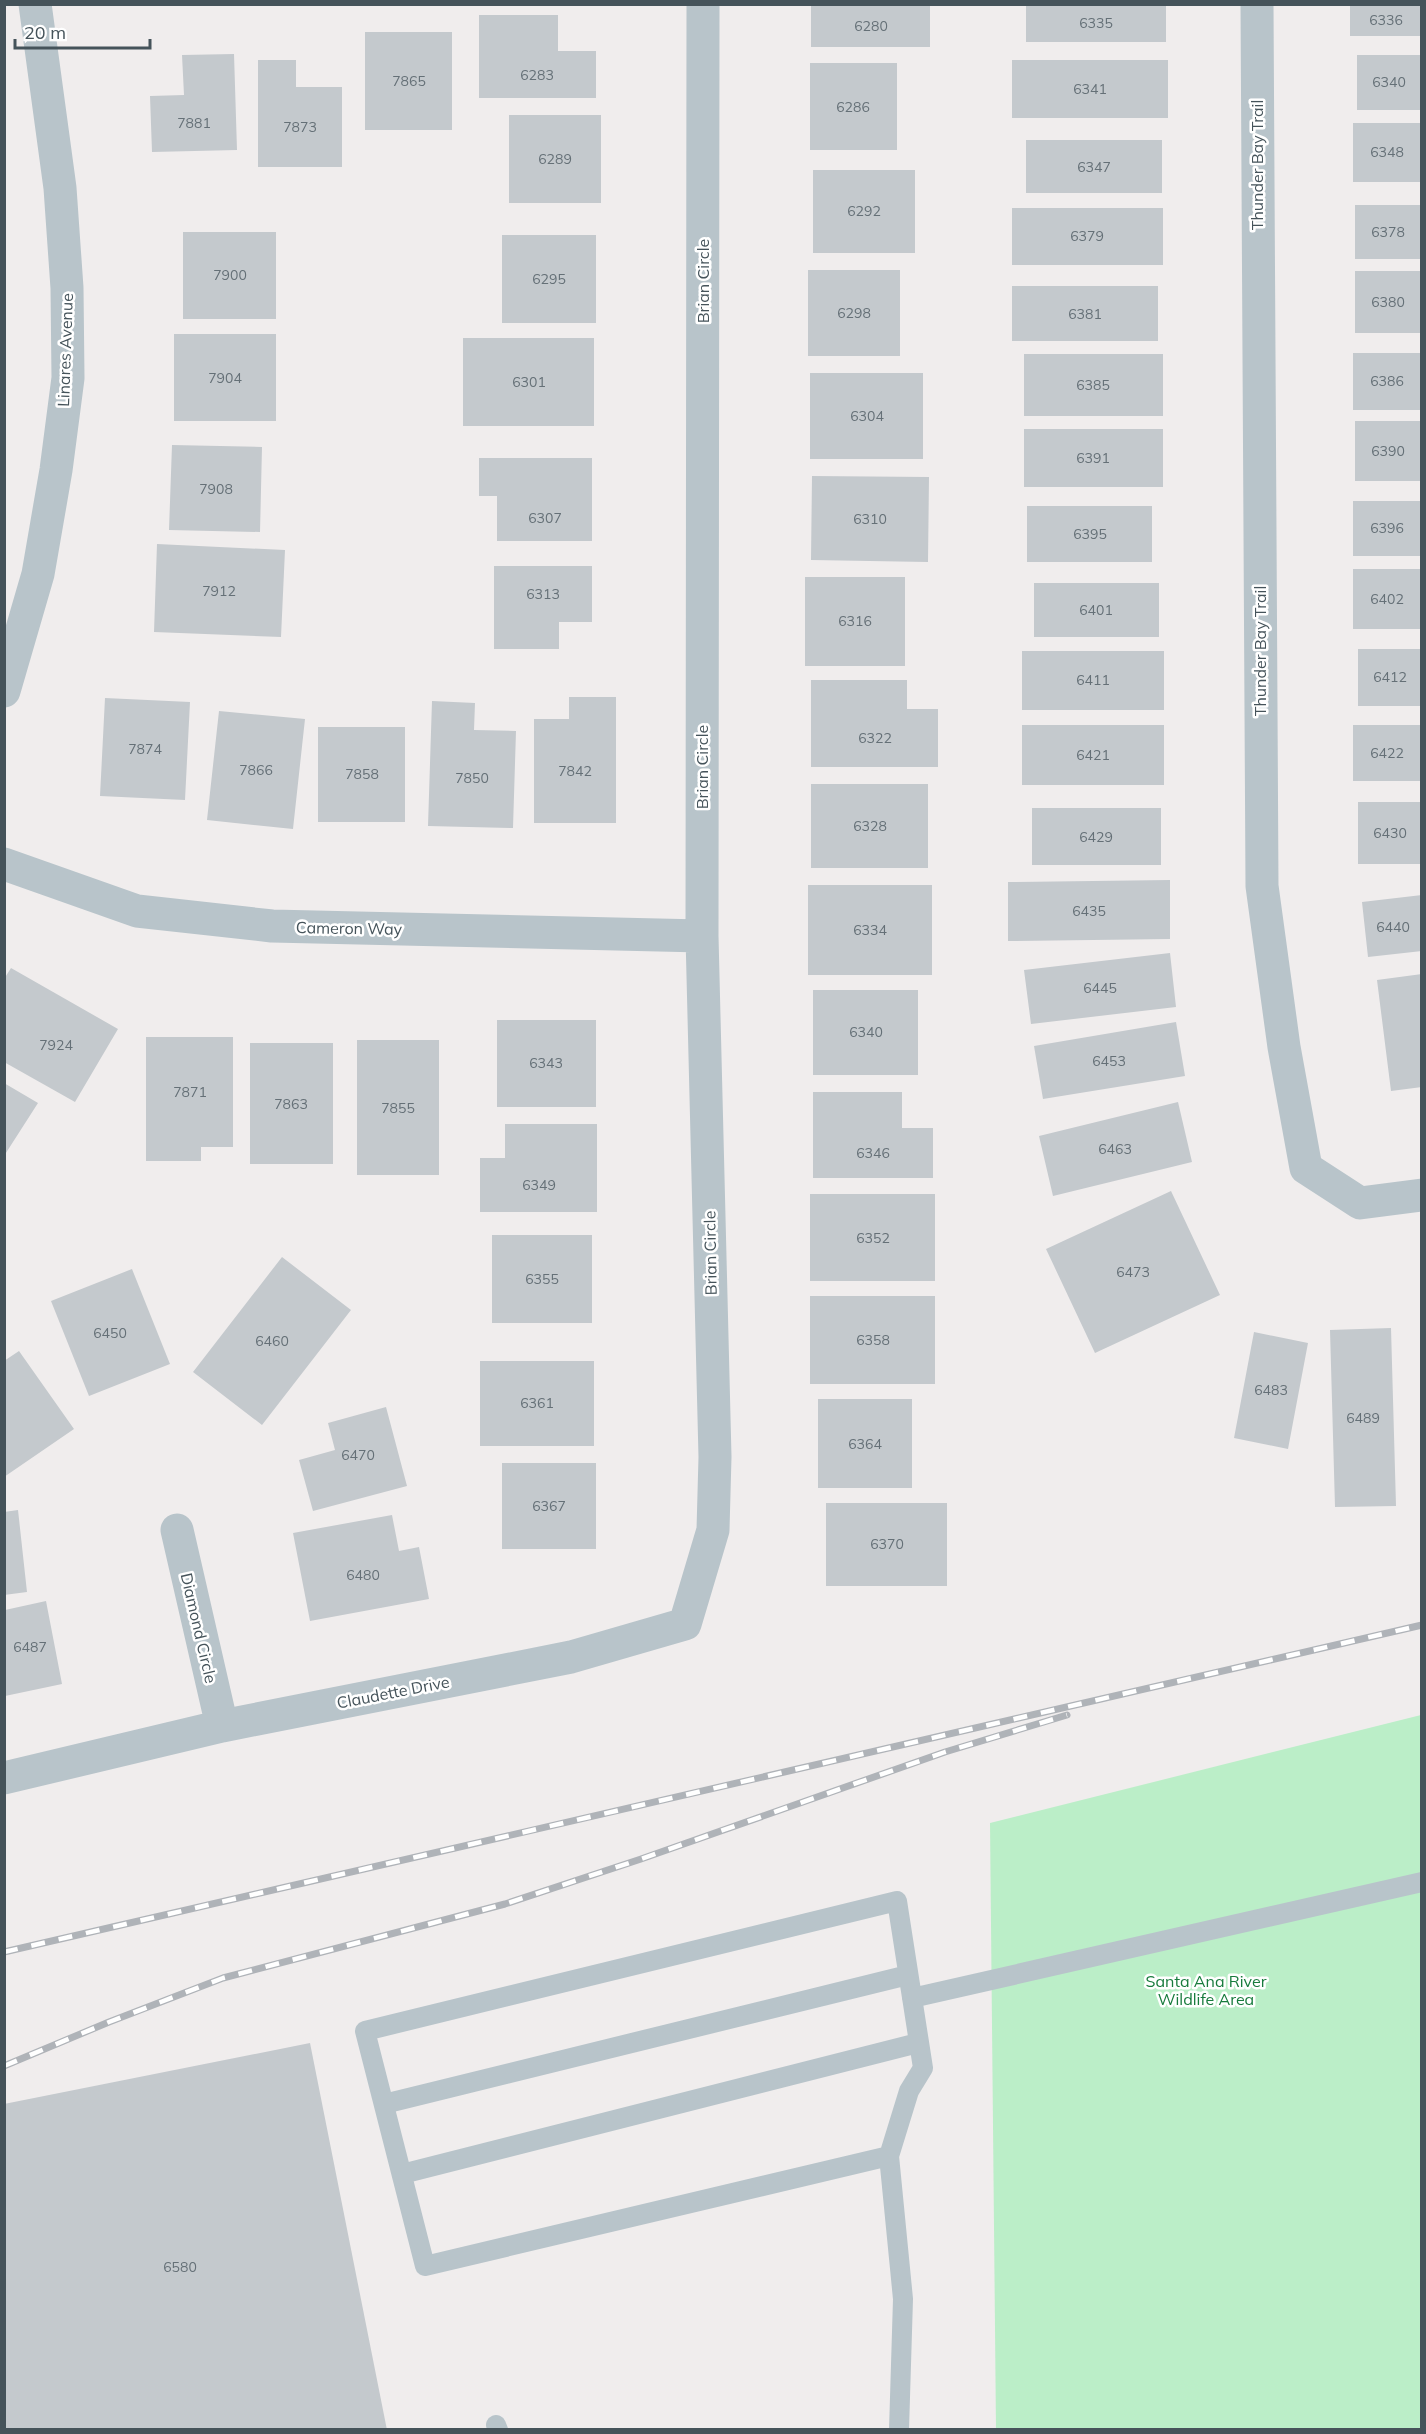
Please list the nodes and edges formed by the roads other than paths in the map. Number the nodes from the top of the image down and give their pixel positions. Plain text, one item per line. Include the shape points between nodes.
1 (35, 4) edge
2 (703, 4) edge
3 (1257, 4) edge
4 (4, 691) edge
5 (4, 864) edge
6 (702, 936) junction
7 (1422, 1195) edge
8 (177, 1530) dead end
9 (713, 1530) joint
10 (222, 1726) junction
11 (4, 1778) edge
12 (1422, 1882) edge
13 (908, 1975) junction
14 (912, 1998) junction
15 (918, 2043) junction
16 (384, 2104) junction
17 (888, 2156) junction
18 (402, 2174) junction
19 (899, 2430) edge

1 - 4 street, Linares Avenue via 60,188 68,378 38,574
2 - 6 street, Brian Circle
3 - 7 street, Thunder Bay Trail via 1262,886 1284,1047 1306,1168 1360,1203
5 - 6 street, Cameron Way via 138,911 272,926
6 - 9 street, Brian Circle via 715,1457
8 - 10 street, Diamond Circle
9 - 10 street, Claudette Drive via 685,1624 571,1657
10 - 11 street, Claudette Drive
12 - 14 lane
13 - 14 lane
13 - 16 lane
13 - 16 lane via 897,1901 365,2031
14 - 15 lane
15 - 17 lane via 923,2068 909,2091
15 - 18 lane
16 - 18 lane
17 - 18 lane via 425,2266
17 - 19 lane via 903,2299

